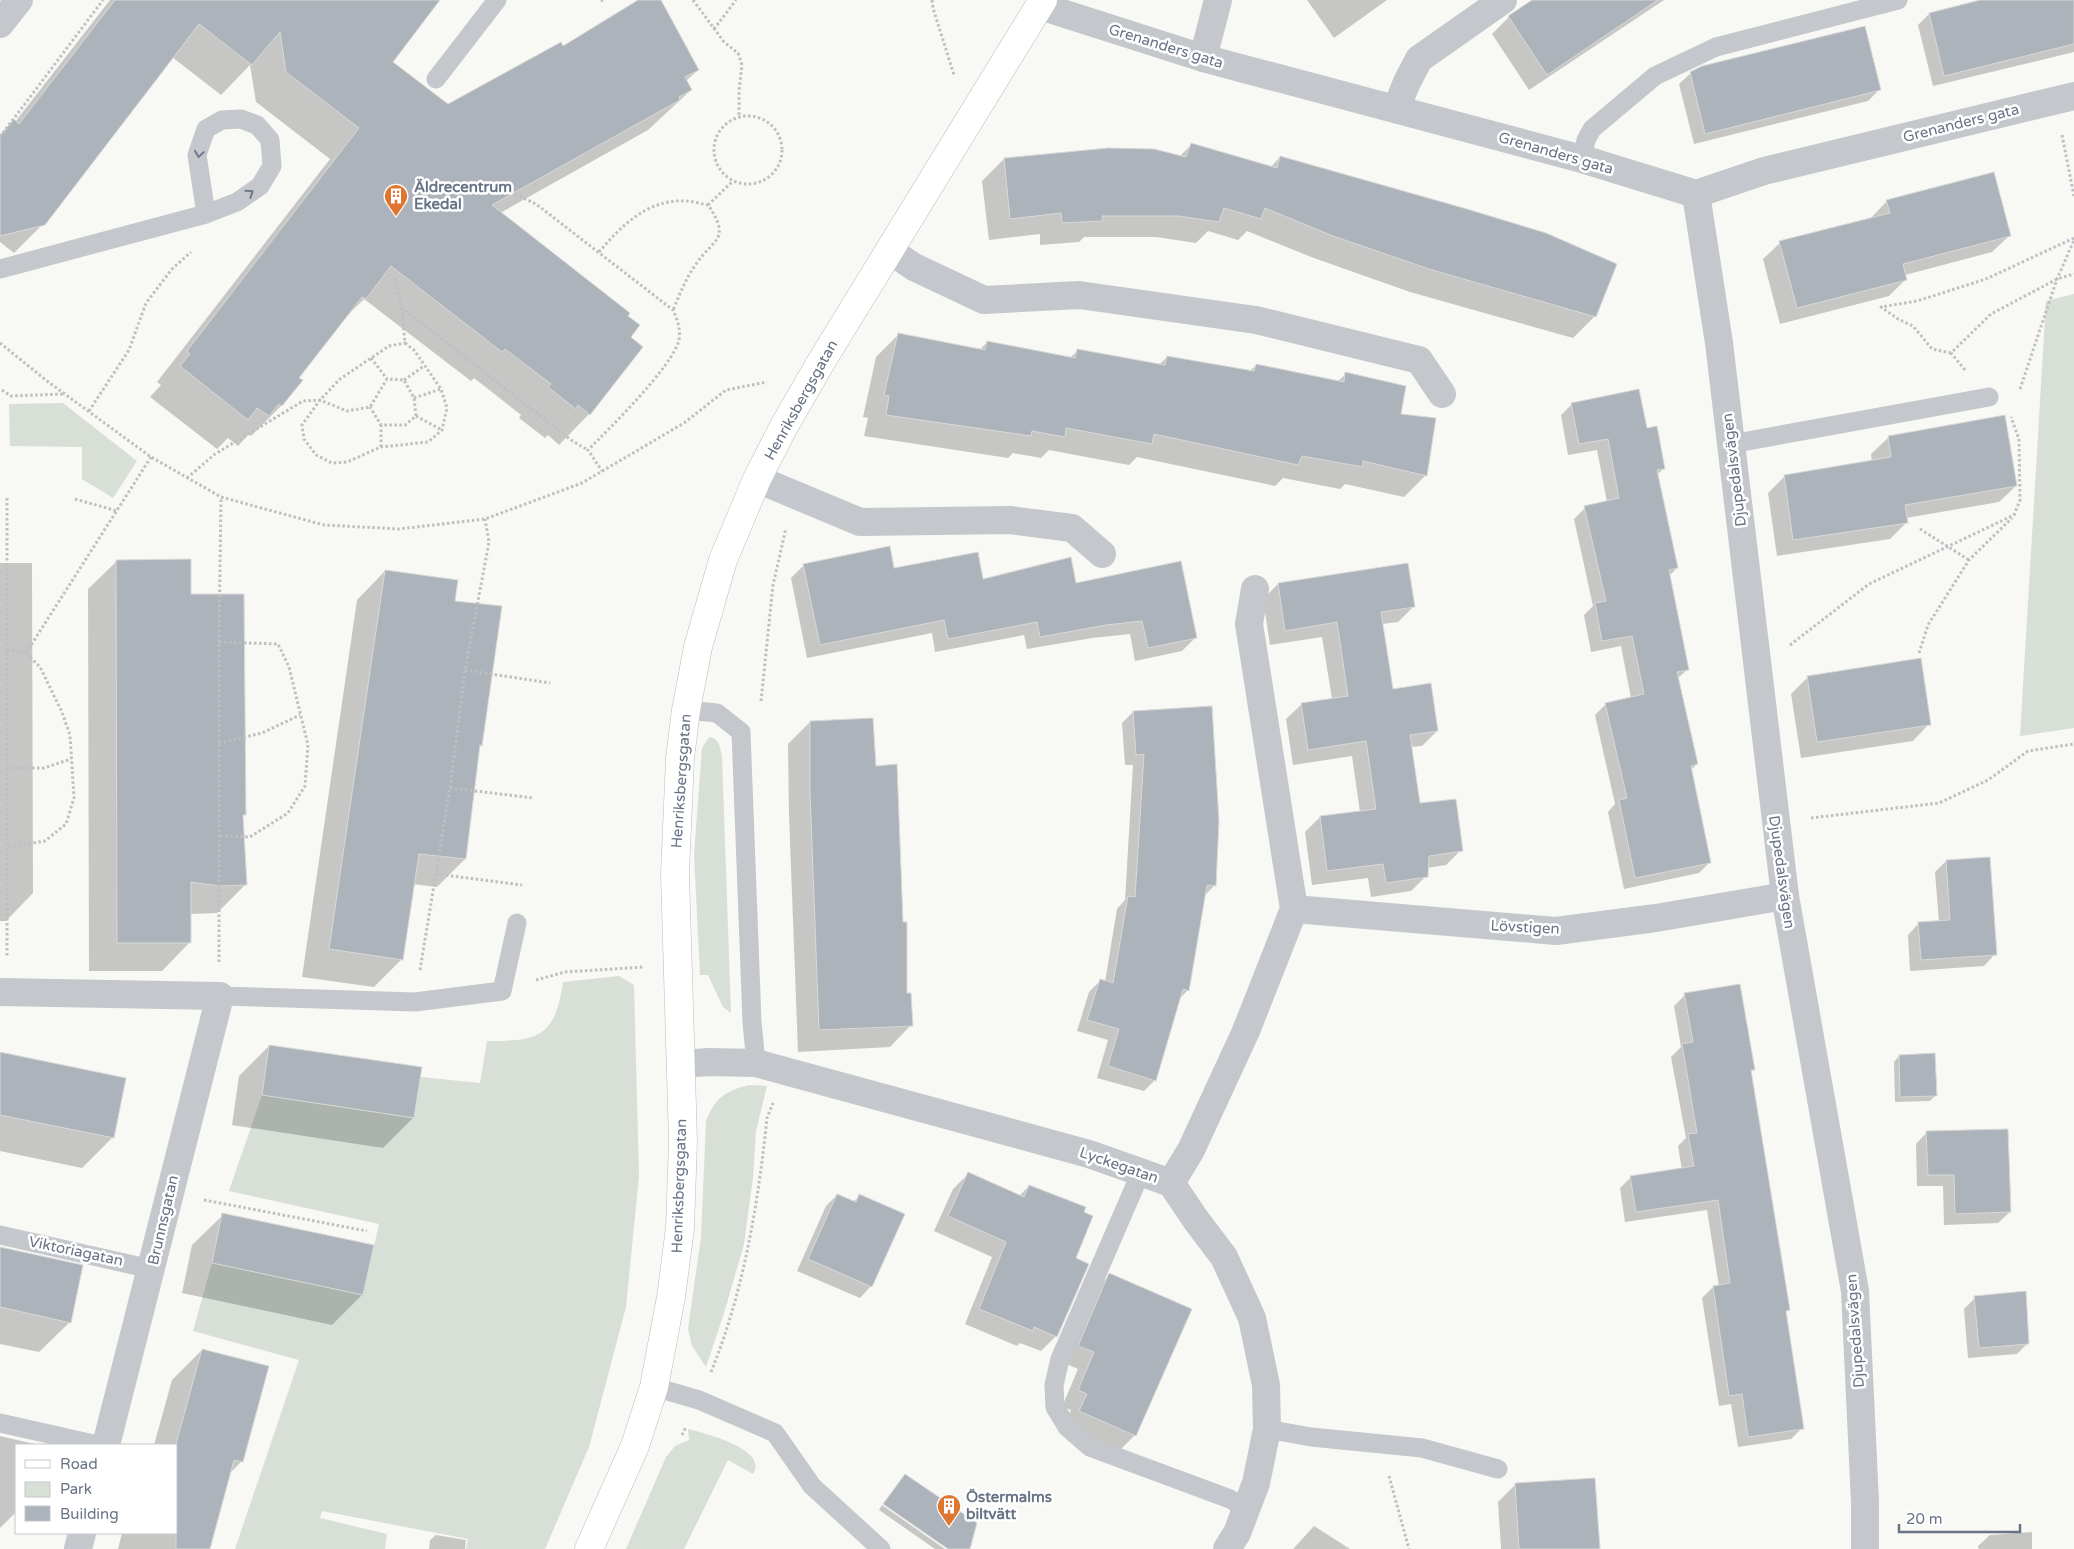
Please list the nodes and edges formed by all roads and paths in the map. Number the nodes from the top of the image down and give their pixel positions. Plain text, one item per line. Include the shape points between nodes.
1 (19, 0) edge
2 (102, 0) edge
3 (497, 0) edge
4 (693, 0) edge
5 (736, 0) edge
6 (932, 0) edge
7 (1218, 0) edge
8 (1503, 0) edge
9 (1898, 0) edge
10 (1042, 3) edge
11 (0, 24) edge
12 (713, 30) junction
13 (1203, 58) junction
14 (436, 79) dead end
15 (957, 83) dead end
16 (2074, 96) edge
17 (1396, 109) junction
18 (739, 116) junction
19 (2061, 130) dead end
20 (0, 136) edge
21 (1582, 159) junction
22 (733, 181) junction
23 (515, 194) dead end
24 (1696, 194) junction
25 (2074, 196) edge
26 (708, 205) junction
27 (206, 214) junction
28 (2074, 239) edge
29 (194, 249) dead end
30 (889, 250) junction
31 (599, 252) junction
32 (0, 269) edge
33 (2074, 274) edge
34 (395, 278) dead end
35 (2057, 279) junction
36 (402, 308) junction
37 (673, 310) junction
38 (0, 343) edge
39 (405, 343) junction
40 (1950, 353) junction
41 (372, 358) junction
42 (424, 366) junction
43 (388, 379) junction
44 (404, 380) junction
45 (767, 382) dead end
46 (441, 389) junction
47 (2, 390) dead end
48 (65, 394) junction
49 (1442, 394) dead end
50 (1989, 397) junction
51 (414, 398) junction
52 (320, 400) junction
53 (370, 407) junction
54 (89, 412) junction
55 (416, 416) junction
56 (2011, 416) junction
57 (381, 425) junction
58 (442, 430) junction
59 (1731, 444) junction
60 (381, 447) junction
61 (588, 450) junction
62 (151, 457) junction
63 (602, 471) junction
64 (187, 478) junction
65 (757, 479) junction
66 (221, 497) junction
67 (6, 498) dead end
68 (75, 499) dead end
69 (117, 511) junction
70 (2014, 516) junction
71 (485, 519) junction
72 (787, 522) dead end
73 (1920, 529) dead end
74 (1949, 547) junction
75 (1102, 554) dead end
76 (1969, 560) junction
77 (1255, 589) dead end
78 (219, 642) junction
79 (1787, 648) dead end
80 (7, 650) junction
81 (26, 652) junction
82 (1919, 653) dead end
83 (465, 670) junction
84 (550, 683) dead end
85 (761, 701) dead end
86 (686, 710) junction
87 (300, 715) junction
88 (219, 743) junction
89 (2074, 744) edge
90 (72, 759) junction
91 (7, 768) junction
92 (450, 788) junction
93 (534, 798) dead end
94 (1805, 819) dead end
95 (219, 836) junction
96 (8, 847) junction
97 (436, 874) junction
98 (522, 885) dead end
99 (1785, 896) junction
100 (1294, 909) junction
101 (516, 922) dead end
102 (219, 955) dead end
103 (7, 957) dead end
104 (646, 967) dead end
105 (419, 976) dead end
106 (502, 991) junction
107 (0, 992) edge
108 (220, 996) junction
109 (756, 1063) junction
110 (680, 1064) junction
111 (774, 1102) dead end
112 (1141, 1172) junction
113 (1171, 1183) junction
114 (169, 1193) junction
115 (367, 1231) dead end
116 (0, 1235) edge
117 (152, 1269) junction
118 (713, 1368) dead end
119 (654, 1387) junction
120 (0, 1423) edge
121 (1267, 1429) junction
122 (94, 1444) edge
123 (106, 1444) edge
124 (1380, 1444) junction
125 (1498, 1469) dead end
126 (1246, 1509) junction
127 (82, 1534) edge
128 (78, 1549) edge
129 (590, 1549) edge
130 (881, 1549) edge
131 (1227, 1549) edge
132 (1409, 1549) edge
133 (1865, 1549) edge

1 - 11 street
2 - 20 path
3 - 14 lane
4 - 12 path
5 - 12 path
6 - 15 path
7 - 13 street
8 - 17 street via 1419,59
9 - 21 lane via 1716,47 1655,76 1592,129
10 - 13 street, Grenanders gata
10 - 30 main road, Henriksbergsgatan
12 - 18 path via 738,53 742,65
13 - 17 street, Grenanders gata
16 - 24 street, Grenanders gata via 1764,171
17 - 21 street, Grenanders gata
18 - 22 path via 728,122 714,140 716,164
18 - 22 path via 763,119 773,126 780,136 781,160 767,179 756,184 744,185
19 - 25 path
21 - 24 street, Grenanders gata
22 - 26 path
23 - 31 path via 536,204
24 - 59 street, Djupedalsvägen
26 - 31 path via 685,200 639,212
26 - 37 path via 717,218 717,242 697,262
27 -> 27 lane via 238,202 260,186 272,166 270,140 257,125 241,119 222,120 206,130 197,155
27 - 32 lane
28 - 35 path
28 - 40 path via 1986,279 1917,301 1882,307 1913,326 1932,349
29 - 54 path via 172,269 146,303 129,350
30 - 49 street via 914,267 984,300 1079,295 1256,320 1419,360
30 - 65 main road, Henriksbergsgatan via 821,362
31 - 37 path
33 - 35 path
34 - 36 path
35 - 40 path via 1991,314
35 - 56 path
36 - 39 path
36 - 61 path
37 - 61 path via 679,325 679,339 672,356
38 - 48 path
39 - 41 path via 389,346
39 - 42 path
40 - 50 path
41 - 43 path
41 - 52 path via 340,379
42 - 44 path
42 - 46 path
43 - 44 path
43 - 53 path
44 - 51 path
45 - 63 path via 726,390 684,423
46 - 51 path
46 - 58 path via 447,408
47 - 48 path via 11,396
48 - 54 path
50 - 56 path
50 - 59 lane
51 - 55 path
52 - 53 path via 347,411
52 - 60 path via 302,425 304,439 316,455 332,463 347,462
52 - 64 path via 303,400 215,454
53 - 57 path
54 - 62 path
55 - 57 path via 405,425
55 - 58 path
56 - 70 path via 2019,439 2020,500
57 - 60 path
58 - 60 path via 428,442
59 - 99 street, Djupedalsvägen
61 - 63 path
62 - 64 path
62 - 69 path
63 - 71 path via 582,483
64 - 66 path
65 - 75 street via 860,522 1010,520 1072,528
65 - 86 main road, Henriksbergsgatan via 723,560 698,647
66 - 71 path via 324,524 399,529
66 - 78 path
67 - 80 path
68 - 69 path
69 - 81 path
70 - 74 path
70 - 76 path
71 - 83 path via 489,542
72 - 85 path via 773,585
73 - 74 path
74 - 76 path
74 - 79 path via 1869,584
76 - 82 path via 1928,625
77 - 100 street via 1249,624
78 - 87 path via 278,644 289,667
78 - 88 path
80 - 81 path
80 - 91 path
81 - 90 path via 40,667 61,710 70,735
83 - 84 path
83 - 92 path
86 - 109 lane via 717,713 741,732
86 - 110 main road, Henriksbergsgatan via 680,758 675,874
87 - 88 path via 262,733
87 - 95 path via 308,745 305,786 288,813 250,837
88 - 95 path
89 - 94 path via 2028,751 1988,780 1940,803
90 - 91 path via 44,768
90 - 96 path via 74,798 66,824 45,841
91 - 96 path
92 - 93 path
92 - 97 path
95 - 102 path
96 - 103 path
97 - 98 path
97 - 105 path
99 - 100 street, Lövstigen via 1556,931
99 - 133 street, Djupedalsvägen via 1855,1291 1866,1502
100 - 113 street via 1246,1031 1191,1150
101 - 106 lane
104 - 106 path via 565,972
106 - 108 lane via 415,1002
107 - 108 street
108 - 114 street, Brunnsgatan
109 - 110 street, Lyckegatan
109 - 112 street, Lyckegatan via 1089,1154
110 - 119 main road, Henriksbergsgatan via 683,1141 680,1228
111 - 118 path via 767,1118 748,1253
112 - 113 street, Lyckegatan
112 - 126 lane via 1060,1358 1054,1385 1055,1407 1067,1427 1090,1447 1230,1499
113 - 121 street, Lyckegatan via 1224,1257 1252,1318 1266,1385
114 - 115 path
114 - 117 street, Brunnsgatan
116 - 117 lane, Viktoriagatan
117 - 123 street, Brunnsgatan
119 - 129 main road, Henriksbergsgatan via 634,1446
119 - 130 lane via 699,1400 775,1433 812,1486
120 - 122 lane
121 - 124 lane
121 - 126 street, Lyckegatan via 1256,1483
124 - 125 lane via 1422,1448
124 - 132 path
126 - 131 street, Lyckegatan
127 - 128 street

